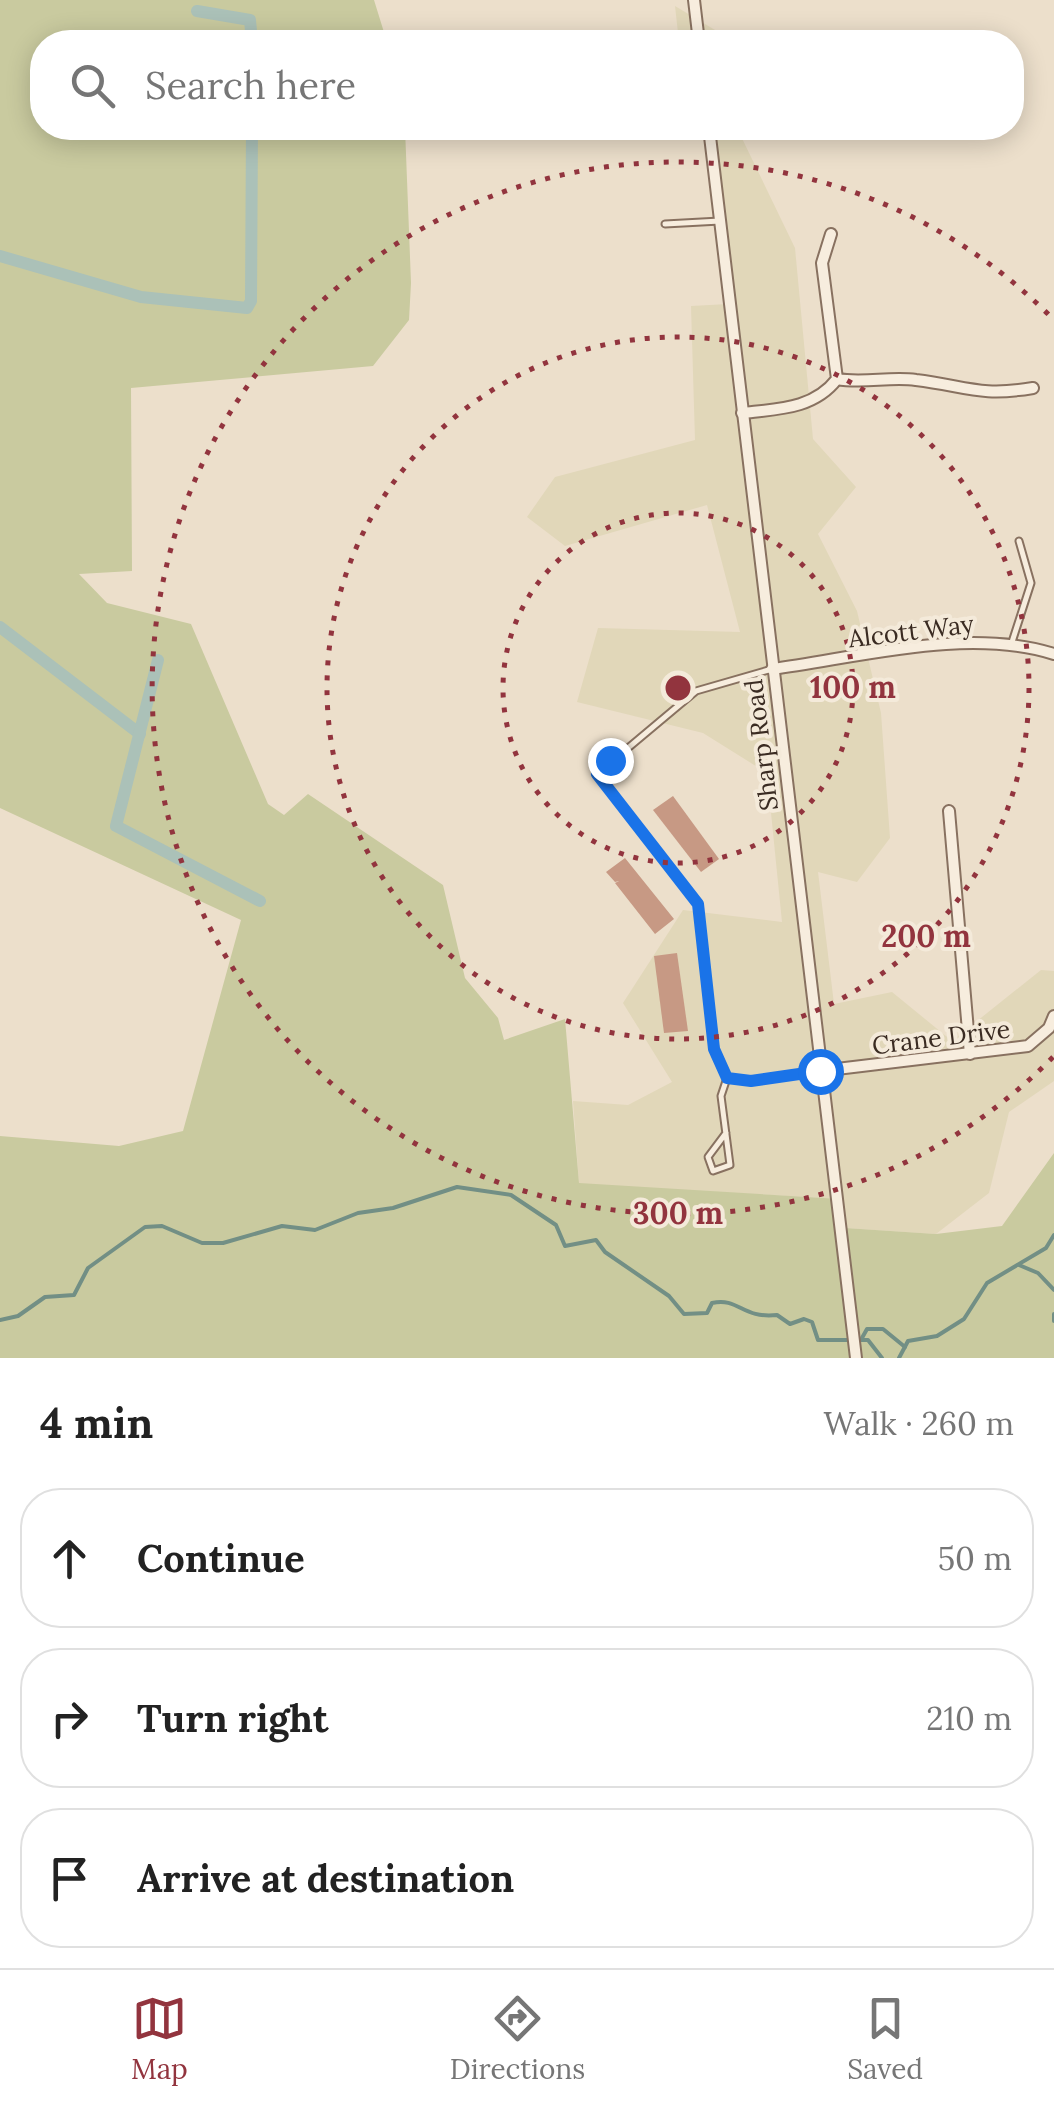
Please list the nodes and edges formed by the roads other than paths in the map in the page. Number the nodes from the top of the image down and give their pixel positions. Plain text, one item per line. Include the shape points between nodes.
1 (694, 0) edge
2 (698, 30) edge
3 (710, 140) edge
4 (720, 221) junction
5 (665, 224) dead end
6 (831, 234) dead end
7 (837, 379) junction
8 (1033, 388) dead end
9 (742, 413) junction
10 (1019, 541) dead end
11 (1012, 642) junction
12 (1054, 654) edge
13 (772, 669) junction
14 (949, 810) dead end
15 (1054, 1016) edge
16 (970, 1054) junction
17 (820, 1071) junction
18 (727, 1078) junction
19 (726, 1132) junction
20 (856, 1358) edge

1 - 2 street
3 - 4 street, Sharp Road
4 - 5 lane
4 - 9 street, Sharp Road
6 - 7 street via 822,263
7 - 8 street via 913,379 992,395
7 - 9 street via 824,397
9 - 13 street, Sharp Road
10 - 11 lane via 1031,582
11 - 12 street, Alcott Way
11 - 13 street, Alcott Way
13 - 17 street, Sharp Road
13 - 18 lane via 696,691 597,774 698,904 714,1049
14 - 16 street
15 - 16 street, Crane Drive via 1028,1046
16 - 17 street, Crane Drive
17 - 18 lane
17 - 20 street, Sharp Road
18 - 19 lane via 721,1096
19 - 19 lane via 730,1165 713,1171 708,1157

